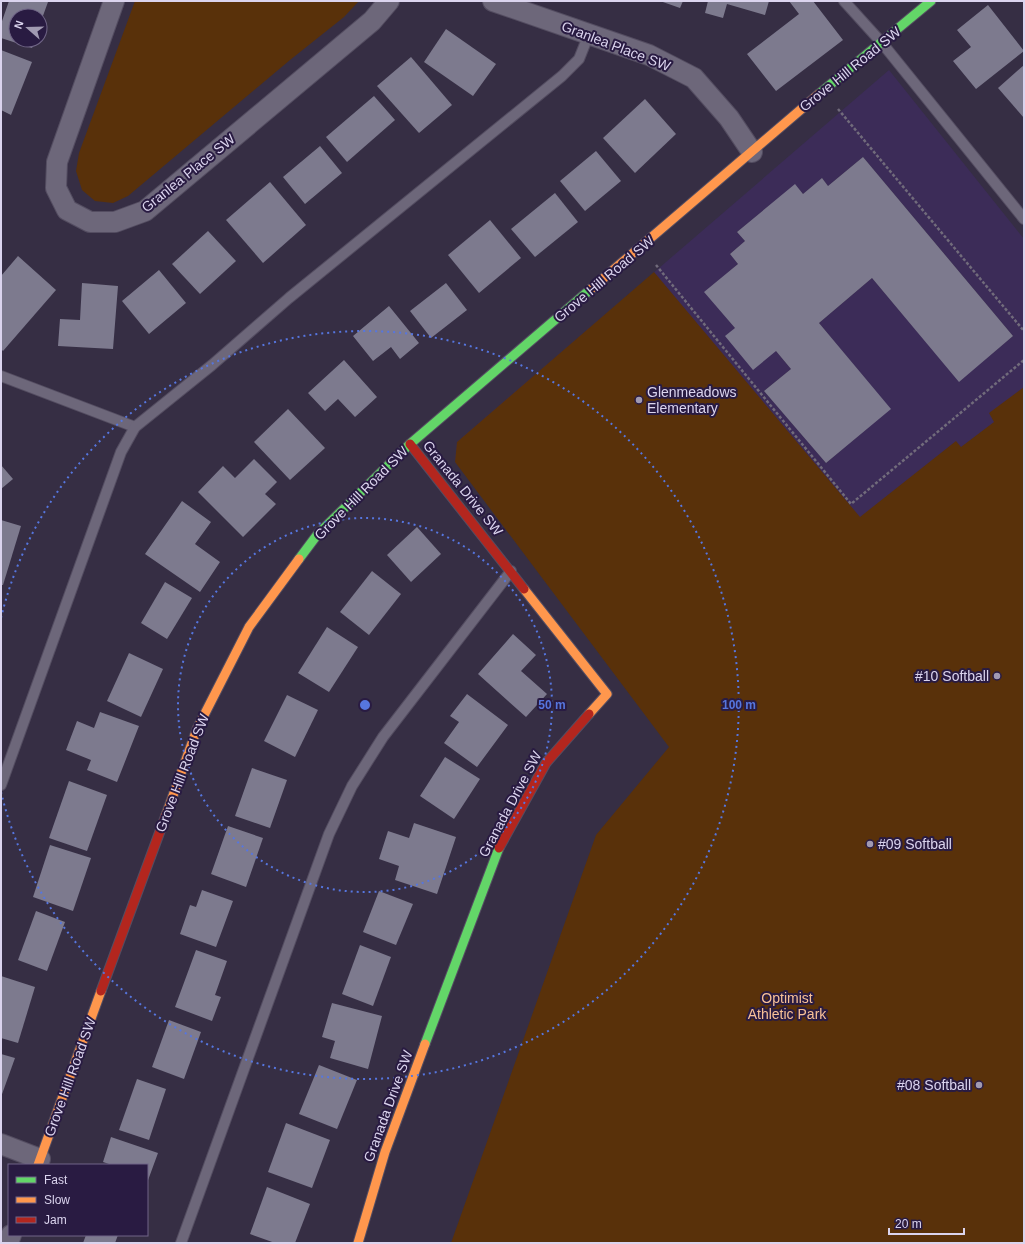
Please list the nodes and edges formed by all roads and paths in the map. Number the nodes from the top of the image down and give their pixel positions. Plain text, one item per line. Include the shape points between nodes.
1 (114, 1) edge
2 (389, 1) edge
3 (493, 1) edge
4 (844, 1) edge
5 (931, 1) edge
6 (589, 34) junction
7 (882, 44) junction
8 (824, 92) junction
9 (752, 152) junction
10 (1024, 219) edge
11 (641, 246) junction
12 (1024, 331) edge
13 (1024, 360) edge
14 (1, 376) edge
15 (135, 427) junction
16 (410, 444) junction
17 (511, 570) junction
18 (1, 785) edge
19 (1, 1144) edge
20 (39, 1162) edge
21 (181, 1243) edge
22 (358, 1243) edge

1 - 2 street, Granlea Place SW via 57,162 56,188 64,205 67,210 90,222 115,222 145,211 372,21
3 - 6 street, Granlea Place SW
4 - 7 lane
5 - 7 street, Grove Hill Road SW
6 - 9 street, Granlea Place SW via 649,55 694,78 729,118
6 - 15 lane via 579,59 562,76
7 - 8 street, Grove Hill Road SW
7 - 10 lane
8 - 9 street, Grove Hill Road SW
8 - 12 path
9 - 11 street, Grove Hill Road SW
11 - 13 path via 851,504
11 - 16 street, Grove Hill Road SW
14 - 15 lane
15 - 18 lane via 121,452
16 - 17 street, Granada Drive SW
16 - 20 street, Grove Hill Road SW via 317,535 249,627 197,729
17 - 21 lane via 383,738 352,786 329,834
17 - 22 street, Granada Drive SW via 607,694 546,763 498,850 385,1152
19 - 20 street

